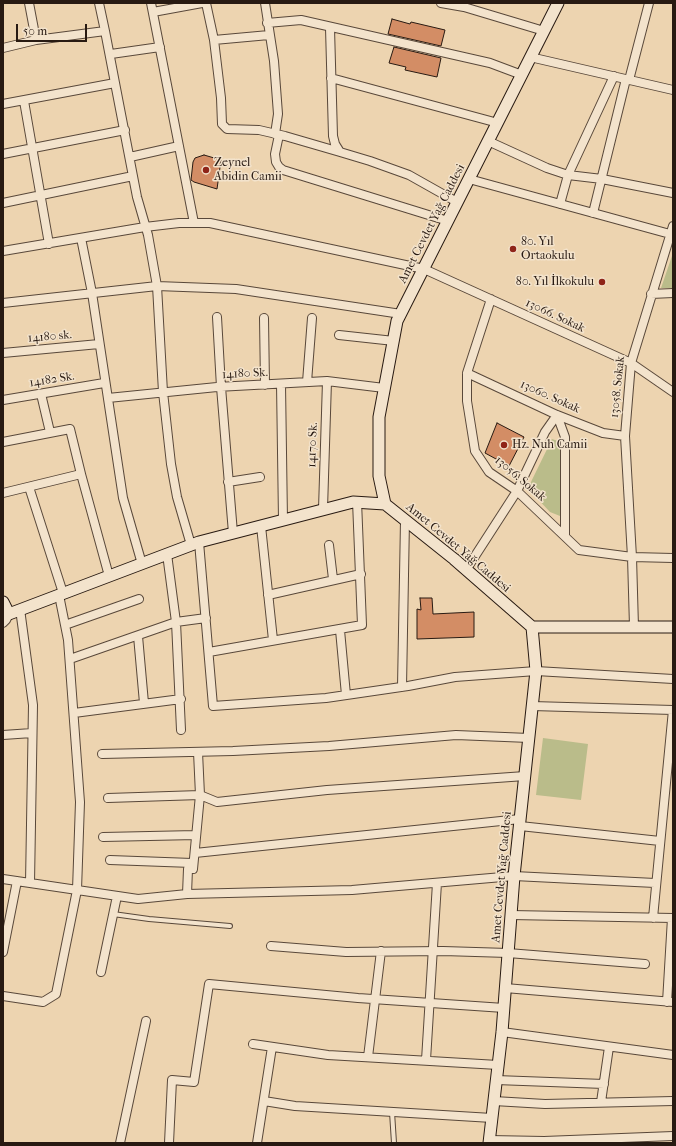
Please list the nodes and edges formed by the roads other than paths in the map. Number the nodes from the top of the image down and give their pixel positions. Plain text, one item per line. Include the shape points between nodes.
1 (29, 3) edge
2 (99, 3) edge
3 (151, 3) edge
4 (202, 3) edge
5 (206, 3) edge
6 (265, 3) edge
7 (441, 3) edge
8 (558, 3) edge
9 (649, 3) edge
10 (153, 12) junction
11 (267, 24) junction
12 (330, 28) junction
13 (105, 31) junction
14 (544, 31) junction
15 (269, 35) junction
16 (36, 40) junction
17 (214, 40) junction
18 (160, 47) junction
19 (3, 48) edge
20 (111, 54) junction
21 (530, 57) junction
22 (522, 75) junction
23 (614, 76) junction
24 (331, 78) junction
25 (628, 79) junction
26 (115, 83) junction
27 (673, 90) edge
28 (24, 101) junction
29 (3, 104) edge
30 (498, 123) junction
31 (125, 130) junction
32 (277, 134) junction
33 (488, 141) junction
34 (180, 146) junction
35 (33, 148) junction
36 (340, 152) junction
37 (3, 154) edge
38 (130, 157) junction
39 (134, 176) junction
40 (568, 176) junction
41 (469, 179) junction
42 (602, 179) junction
43 (673, 193) edge
44 (41, 196) junction
45 (457, 202) junction
46 (3, 203) edge
47 (560, 204) junction
48 (593, 213) junction
49 (448, 222) junction
50 (194, 223) junction
51 (145, 227) junction
52 (672, 230) edge
53 (81, 238) junction
54 (49, 244) junction
55 (3, 251) edge
56 (424, 269) junction
57 (157, 286) junction
58 (92, 293) junction
59 (673, 293) edge
60 (651, 294) junction
61 (491, 299) junction
62 (3, 303) edge
63 (401, 314) junction
64 (217, 316) dead end
65 (264, 318) dead end
66 (312, 318) dead end
67 (339, 335) dead end
68 (394, 341) junction
69 (99, 344) junction
70 (3, 353) edge
71 (631, 364) junction
72 (467, 373) junction
73 (327, 381) junction
74 (307, 382) junction
75 (104, 383) junction
76 (265, 384) junction
77 (281, 384) junction
78 (221, 387) junction
79 (384, 388) junction
80 (163, 392) junction
81 (673, 392) edge
82 (41, 394) junction
83 (108, 398) junction
84 (3, 400) edge
85 (557, 415) junction
86 (50, 432) junction
87 (625, 436) junction
88 (3, 442) edge
89 (81, 474) junction
90 (260, 477) dead end
91 (228, 482) junction
92 (29, 487) junction
93 (517, 491) junction
94 (3, 493) edge
95 (357, 501) junction
96 (385, 504) junction
97 (323, 509) junction
98 (282, 520) junction
99 (405, 520) junction
100 (261, 526) junction
101 (233, 533) junction
102 (565, 535) junction
103 (195, 544) junction
104 (329, 545) dead end
105 (167, 554) junction
106 (632, 557) junction
107 (673, 558) edge
108 (142, 564) junction
109 (466, 570) junction
110 (360, 574) junction
111 (109, 576) junction
112 (333, 579) junction
113 (61, 594) junction
114 (268, 595) junction
115 (139, 599) dead end
116 (3, 602) edge
117 (20, 609) junction
118 (6, 618) edge
119 (206, 618) junction
120 (176, 622) junction
121 (65, 625) junction
122 (532, 627) junction
123 (634, 627) junction
124 (673, 627) edge
125 (340, 630) junction
126 (138, 636) junction
127 (273, 640) junction
128 (209, 652) junction
129 (70, 659) junction
130 (536, 671) junction
131 (673, 679) edge
132 (402, 687) junction
133 (346, 695) junction
134 (181, 698) junction
135 (144, 704) junction
136 (532, 706) junction
137 (673, 710) edge
138 (74, 713) junction
139 (181, 730) dead end
140 (32, 733) junction
141 (3, 735) edge
142 (529, 738) junction
143 (198, 752) junction
144 (102, 754) dead end
145 (525, 776) junction
146 (200, 795) junction
147 (108, 798) dead end
148 (520, 823) junction
149 (196, 835) junction
150 (103, 837) dead end
151 (660, 841) junction
152 (195, 853) junction
153 (110, 860) dead end
154 (192, 863) junction
155 (514, 876) junction
156 (3, 879) edge
157 (17, 881) junction
158 (437, 882) junction
159 (30, 883) junction
160 (655, 883) junction
161 (77, 890) junction
162 (187, 894) junction
163 (117, 896) junction
164 (113, 914) junction
165 (511, 915) junction
166 (653, 918) junction
167 (673, 918) edge
168 (230, 926) dead end
169 (271, 946) dead end
170 (434, 951) junction
171 (3, 952) edge
172 (381, 952) junction
173 (508, 953) junction
174 (645, 964) dead end
175 (101, 972) dead end
176 (505, 988) junction
177 (3, 996) edge
178 (376, 1000) junction
179 (670, 1002) edge
180 (431, 1003) junction
181 (504, 1008) junction
182 (146, 1021) dead end
183 (502, 1032) junction
184 (253, 1044) dead end
185 (272, 1047) junction
186 (609, 1047) junction
187 (673, 1055) edge
188 (368, 1057) junction
189 (426, 1060) junction
190 (498, 1065) junction
191 (496, 1080) junction
192 (604, 1084) junction
193 (264, 1101) junction
194 (494, 1101) junction
195 (673, 1101) edge
196 (601, 1102) junction
197 (392, 1112) junction
198 (492, 1118) junction
199 (673, 1136) edge
200 (489, 1142) edge
201 (522, 1142) edge
202 (120, 1143) edge
203 (169, 1143) edge
204 (258, 1143) edge
205 (394, 1143) edge

1 - 16 street
2 - 13 street
3 - 10 street
4 - 10 street
5 - 17 street
6 - 11 street
7 - 14 street
8 - 14 main road, Amet Cevdet Yağ Caddesi
9 - 25 street
10 - 18 street
11 - 12 street via 301,20
11 - 15 street
12 - 22 street via 490,62
12 - 24 street
13 - 16 street
13 - 20 street
14 - 21 main road, Amet Cevdet Yağ Caddesi
15 - 17 street
15 - 32 street via 274,61
16 - 19 street
17 - 32 street via 222,124 227,129 259,130
18 - 20 street
18 - 34 street
20 - 26 street
21 - 22 main road, Amet Cevdet Yağ Caddesi
21 - 23 street
22 - 30 main road, Amet Cevdet Yağ Caddesi
23 - 25 street
23 - 40 street
24 - 30 street
24 - 36 street via 333,136
25 - 27 street
25 - 42 street
26 - 28 street
26 - 31 street
28 - 29 street
28 - 35 street
30 - 33 main road, Amet Cevdet Yağ Caddesi
31 - 35 street
31 - 38 street
32 - 36 street
32 - 49 street via 276,162 283,170
33 - 40 street
33 - 41 main road, Amet Cevdet Yağ Caddesi
34 - 38 street
34 - 50 street
35 - 37 street
35 - 44 street
36 - 45 street via 409,175
38 - 39 street
39 - 44 street
39 - 51 street
40 - 42 street
40 - 47 street
41 - 45 main road, Amet Cevdet Yağ Caddesi
41 - 47 street
42 - 43 street
42 - 48 street
44 - 46 street
44 - 54 street
45 - 49 main road, Amet Cevdet Yağ Caddesi
47 - 48 street
48 - 52 street
49 - 56 main road, Amet Cevdet Yağ Caddesi
50 - 51 street, 13066. Sokak
50 - 56 street, 13066. Sokak via 210,223
51 - 53 street, 13066. Sokak
51 - 57 street
52 - 60 street, 13058. Sokak
53 - 54 street, 13066. Sokak
53 - 58 street
54 - 55 street, 13066. Sokak
56 - 61 street, 13066. Sokak
56 - 63 main road, Amet Cevdet Yağ Caddesi
57 - 58 street
57 - 63 street via 236,289
57 - 80 street
58 - 62 street
58 - 69 street
59 - 60 street
60 - 71 street, 13058. Sokak
61 - 71 street, 13066. Sokak
61 - 72 street, 13056. Sokak
63 - 68 main road, Amet Cevdet Yağ Caddesi
64 - 78 street
65 - 76 street
66 - 74 street
67 - 68 street
68 - 79 main road, Amet Cevdet Yağ Caddesi
69 - 70 street, 14180 sk.
69 - 75 street
71 - 81 street, 13066. Sokak
71 - 87 street, 13058. Sokak
72 - 85 street, 13060. Sokak
72 - 93 street, 13056. Sokak via 467,401 475,451 490,472
73 - 74 street, 14180 Sk.
73 - 79 street, 14180 Sk.
73 - 97 street, 14170 Sk.
74 - 77 street, 14180 Sk.
75 - 82 street, 14182 Sk.
75 - 83 street
76 - 77 street, 14180 Sk.
76 - 78 street, 14180 Sk.
77 - 98 street
78 - 80 street, 14180 Sk.
78 - 91 street
79 - 96 main road, Amet Cevdet Yağ Caddesi via 378,417 379,476
80 - 83 street, 14180 Sk.
80 - 103 street via 177,497
82 - 84 street, 14182 Sk.
82 - 86 street
83 - 108 street via 123,498
85 - 87 street, 13060. Sokak via 602,433
85 - 93 street via 545,432
85 - 102 street via 565,437
86 - 88 street
86 - 89 street via 70,429
87 - 106 street, 13058. Sokak
89 - 92 street
89 - 111 street
90 - 91 street
91 - 101 street
92 - 94 street
92 - 113 street
93 - 102 street, 13056. Sokak
93 - 109 street
95 - 96 main road
95 - 97 main road
95 - 110 street
96 - 99 main road, Amet Cevdet Yağ Caddesi
97 - 98 main road
98 - 100 main road
99 - 109 main road, Amet Cevdet Yağ Caddesi
99 - 132 street
100 - 101 main road
100 - 114 street
101 - 103 main road
102 - 106 street, 13056. Sokak via 579,550
103 - 105 main road
103 - 119 street
104 - 112 street
105 - 108 main road
105 - 120 street
106 - 107 street, 13056. Sokak
106 - 123 street, 13058. Sokak
108 - 111 main road
109 - 122 main road, Amet Cevdet Yağ Caddesi
110 - 112 street
110 - 125 street via 362,624
111 - 113 main road
112 - 114 street
113 - 117 main road
113 - 121 street
114 - 127 street
115 - 121 street
116 - 118 main road
117 - 118 main road
117 - 140 street via 33,704
119 - 120 street
119 - 128 street
120 - 126 street
120 - 134 street
121 - 129 street
122 - 123 main road
122 - 130 main road, Amet Cevdet Yağ Caddesi
123 - 124 main road
125 - 127 street
125 - 133 street
126 - 129 street
126 - 135 street
127 - 128 street
128 - 133 street via 213,706
129 - 138 street
130 - 131 street
130 - 132 street via 455,676
130 - 136 main road, Amet Cevdet Yağ Caddesi
132 - 133 street
134 - 135 street
134 - 139 street
135 - 138 street
136 - 137 street
136 - 142 main road, Amet Cevdet Yağ Caddesi
137 - 151 street
138 - 161 street via 80,802
140 - 141 street
140 - 159 street
142 - 143 street via 456,735 329,746
142 - 145 main road, Amet Cevdet Yağ Caddesi
143 - 144 street
143 - 146 street
145 - 146 street via 326,790 216,802
145 - 148 main road, Amet Cevdet Yağ Caddesi
146 - 147 street
146 - 149 street
148 - 151 street
148 - 152 street
148 - 155 main road, Amet Cevdet Yağ Caddesi
149 - 150 street
149 - 152 street
151 - 160 street
152 - 154 street
153 - 154 street
154 - 162 street via 193,870 188,869
155 - 158 street
155 - 160 street
155 - 165 main road, Amet Cevdet Yağ Caddesi
156 - 157 street
157 - 159 street
157 - 171 street
158 - 162 street via 352,890
158 - 170 street
159 - 161 street
160 - 166 street
161 - 163 street
161 - 177 street via 56,994 43,1002
162 - 163 street via 138,898
163 - 164 street
164 - 168 lane
164 - 175 street
165 - 166 street
165 - 173 main road, Amet Cevdet Yağ Caddesi
166 - 167 street
167 - 179 street
169 - 172 street
170 - 172 street
170 - 173 street
170 - 180 street
172 - 178 street
173 - 174 street
173 - 176 main road, Amet Cevdet Yağ Caddesi
176 - 179 street
176 - 181 main road, Amet Cevdet Yağ Caddesi
178 - 180 street
178 - 188 street
178 - 203 street via 209,984 194,1082 172,1080
180 - 181 street
180 - 189 street
181 - 183 main road, Amet Cevdet Yağ Caddesi
182 - 202 street
183 - 186 street
183 - 190 main road, Amet Cevdet Yağ Caddesi
184 - 185 street
185 - 188 street via 328,1055
185 - 193 street
186 - 187 street
186 - 192 street
188 - 189 street
189 - 190 street
190 - 191 main road, Amet Cevdet Yağ Caddesi
191 - 192 street
191 - 194 main road, Amet Cevdet Yağ Caddesi
192 - 196 street
193 - 197 street via 295,1106
193 - 204 street
194 - 196 street via 545,1104
194 - 198 main road, Amet Cevdet Yağ Caddesi
195 - 196 street
197 - 198 street
197 - 205 lane
198 - 200 main road, Amet Cevdet Yağ Caddesi
199 - 201 street
200 - 201 street

